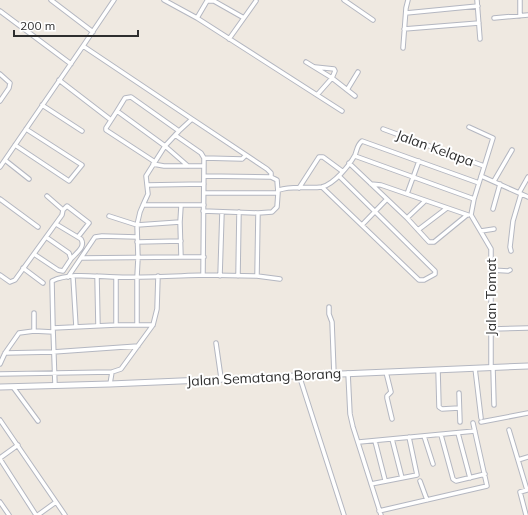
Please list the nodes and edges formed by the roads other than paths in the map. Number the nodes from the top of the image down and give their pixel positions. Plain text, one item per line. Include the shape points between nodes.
1 (51, 0) edge
2 (114, 0) edge
3 (164, 0) edge
4 (344, 0) edge
5 (408, 0) edge
6 (478, 0) edge
7 (520, 0) edge
8 (256, 1) edge
9 (478, 6) junction
10 (0, 11) edge
11 (406, 13) junction
12 (528, 15) edge
13 (520, 16) junction
14 (197, 18) junction
15 (244, 18) junction
16 (494, 18) dead end
17 (373, 20) dead end
18 (479, 23) junction
19 (404, 29) junction
20 (93, 32) junction
21 (229, 39) junction
22 (480, 39) dead end
23 (84, 46) junction
24 (403, 48) dead end
25 (306, 62) dead end
26 (71, 64) junction
27 (313, 66) junction
28 (358, 72) dead end
29 (0, 74) edge
30 (332, 78) junction
31 (59, 80) junction
32 (347, 90) junction
33 (317, 95) junction
34 (355, 96) dead end
35 (0, 101) edge
36 (42, 105) junction
37 (117, 111) junction
38 (342, 111) dead end
39 (192, 119) junction
40 (111, 120) junction
41 (469, 127) dead end
42 (26, 129) junction
43 (384, 129) dead end
44 (179, 130) junction
45 (82, 131) dead end
46 (175, 135) junction
47 (15, 145) junction
48 (165, 146) junction
49 (512, 150) dead end
50 (246, 155) junction
51 (354, 156) junction
52 (204, 158) junction
53 (5, 160) junction
54 (419, 160) junction
55 (154, 163) junction
56 (349, 163) junction
57 (188, 166) junction
58 (203, 166) junction
59 (484, 166) junction
60 (0, 167) edge
61 (342, 171) junction
62 (204, 176) junction
63 (271, 176) junction
64 (339, 176) junction
65 (481, 176) junction
66 (528, 177) edge
67 (414, 178) junction
68 (29, 180) dead end
69 (494, 181) junction
70 (479, 182) junction
71 (204, 184) junction
72 (371, 184) junction
73 (500, 184) junction
74 (147, 185) junction
75 (322, 186) junction
76 (299, 188) junction
77 (204, 192) junction
78 (278, 192) junction
79 (520, 193) junction
80 (407, 194) junction
81 (47, 196) dead end
82 (528, 197) edge
83 (0, 199) edge
84 (387, 199) junction
85 (474, 199) junction
86 (426, 201) junction
87 (143, 205) junction
88 (204, 205) junction
89 (181, 206) junction
90 (447, 208) junction
91 (493, 209) dead end
92 (63, 210) junction
93 (375, 210) junction
94 (203, 211) junction
95 (222, 212) junction
96 (239, 212) junction
97 (258, 213) junction
98 (469, 215) junction
99 (109, 216) dead end
100 (406, 218) junction
101 (180, 222) junction
102 (56, 224) junction
103 (137, 225) junction
104 (362, 225) junction
105 (38, 227) dead end
106 (494, 229) dead end
107 (418, 230) junction
108 (481, 231) junction
109 (46, 237) junction
110 (78, 237) junction
111 (137, 237) junction
112 (181, 241) junction
113 (137, 242) junction
114 (511, 250) dead end
115 (34, 254) junction
116 (181, 257) junction
117 (204, 257) junction
118 (81, 258) junction
119 (138, 258) junction
120 (71, 259) junction
121 (23, 268) junction
122 (492, 270) junction
123 (510, 270) dead end
124 (0, 275) edge
125 (203, 275) junction
126 (73, 276) junction
127 (97, 276) junction
128 (158, 276) junction
129 (220, 276) junction
130 (238, 276) junction
131 (257, 276) junction
132 (68, 277) junction
133 (116, 277) junction
134 (137, 277) junction
135 (280, 279) dead end
136 (43, 282) dead end
137 (329, 307) dead end
138 (34, 313) dead end
139 (116, 325) junction
140 (137, 325) junction
141 (153, 325) junction
142 (98, 326) junction
143 (76, 327) junction
144 (528, 328) edge
145 (491, 329) junction
146 (53, 330) junction
147 (34, 331) junction
148 (216, 343) dead end
149 (138, 346) junction
150 (53, 352) junction
151 (5, 353) junction
152 (0, 364) edge
153 (528, 366) edge
154 (492, 367) junction
155 (475, 368) junction
156 (334, 370) junction
157 (438, 370) junction
158 (386, 372) junction
159 (111, 373) junction
160 (348, 373) junction
161 (0, 374) edge
162 (55, 374) junction
163 (299, 375) junction
164 (222, 378) junction
165 (110, 382) junction
166 (55, 384) junction
167 (0, 387) edge
168 (13, 387) junction
169 (459, 393) dead end
170 (494, 405) dead end
171 (459, 408) junction
172 (528, 413) edge
173 (481, 418) dead end
174 (392, 419) dead end
175 (38, 421) dead end
176 (1, 422) edge
177 (460, 422) dead end
178 (482, 422) dead end
179 (473, 423) dead end
180 (509, 430) dead end
181 (475, 431) junction
182 (458, 433) junction
183 (442, 435) junction
184 (424, 436) junction
185 (409, 437) junction
186 (392, 439) junction
187 (375, 440) junction
188 (359, 442) junction
189 (18, 445) junction
190 (528, 457) edge
191 (0, 459) edge
192 (518, 460) junction
193 (433, 464) dead end
194 (485, 474) junction
195 (402, 478) junction
196 (470, 478) junction
197 (385, 480) junction
198 (420, 481) dead end
199 (371, 484) junction
200 (427, 500) junction
201 (0, 502) edge
202 (56, 502) junction
203 (380, 513) edge
204 (9, 515) edge
205 (37, 515) edge
206 (65, 515) edge
207 (344, 515) edge
208 (526, 515) edge

1 - 20 street
2 - 20 street
3 - 14 street
4 - 17 street
5 - 11 street
6 - 9 street
7 - 13 street
8 - 15 street
9 - 11 street
9 - 18 street
10 - 26 street
11 - 19 street
12 - 13 street
13 - 16 street
14 - 15 street via 209,0
14 - 21 street
15 - 21 street
18 - 19 street
18 - 22 street
19 - 24 street
20 - 23 street
21 - 33 street
23 - 26 street
23 - 39 street
25 - 27 street
26 - 31 street
27 - 30 street
27 - 30 street via 334,70
28 - 32 street
29 - 35 street via 10,83
30 - 32 street
30 - 33 street
31 - 36 street
31 - 40 street
32 - 34 street
33 - 38 street
36 - 42 street
36 - 45 street
37 - 40 street
37 - 44 street via 125,98 130,97
37 - 48 street
39 - 44 street
39 - 50 street
40 - 55 street via 106,128 108,132
41 - 59 street via 493,138
42 - 47 street
42 - 47 street via 82,165 69,181
43 - 59 street, Jalan Kelapa
44 - 46 street
46 - 48 street
46 - 52 street via 201,153
47 - 53 street
48 - 55 street
48 - 57 street
49 - 69 street
50 - 52 street via 242,159
50 - 63 street via 267,169
51 - 54 street via 359,143 363,141
51 - 56 street
51 - 67 street
52 - 58 street
53 - 60 street
53 - 68 street
54 - 67 street
54 - 70 street
55 - 57 street via 164,166
55 - 74 street via 146,176
56 - 61 street
56 - 72 street
57 - 58 street
58 - 62 street
59 - 65 street
61 - 64 street
61 - 76 street via 323,157 319,157
62 - 63 street
62 - 71 street
63 - 78 street via 277,180
64 - 75 street via 333,182
64 - 93 street
65 - 69 street
65 - 70 street
66 - 79 street
67 - 80 street
67 - 85 street
69 - 73 street
70 - 85 street
71 - 74 street
71 - 77 street
72 - 80 street via 377,183
72 - 84 street
73 - 79 street
73 - 91 street
74 - 87 street via 148,194
75 - 76 street
75 - 104 street
76 - 78 street via 288,187
77 - 78 street
77 - 88 street
78 - 97 street via 277,207 274,211
79 - 82 street
79 - 114 street via 512,220
80 - 86 street
81 - 92 street
83 - 105 street
84 - 93 street
84 - 100 street
85 - 98 street
86 - 90 street
86 - 100 street
87 - 89 street
87 - 103 street
88 - 89 street
88 - 94 street
89 - 101 street
90 - 98 street
90 - 107 street
92 - 102 street
92 - 110 street via 67,206 89,223
93 - 104 street
93 - 104 street via 435,271 435,274 419,280
94 - 95 street
94 - 117 street
95 - 96 street
95 - 129 street
96 - 97 street
96 - 130 street
97 - 131 street
98 - 107 street via 434,242 429,242
98 - 108 street, Jalan Tomat
99 - 103 street
100 - 107 street
101 - 103 street
101 - 112 street
102 - 109 street
102 - 110 street
103 - 111 street
106 - 108 street
108 - 122 street, Jalan Tomat via 491,249
109 - 115 street
109 - 120 street via 68,253
110 - 120 street via 83,245
111 - 113 street
111 - 118 street via 97,236
112 - 113 street
112 - 116 street
113 - 119 street
115 - 120 street via 61,271 67,267
115 - 121 street
116 - 117 street
116 - 119 street
117 - 125 street
118 - 119 street
118 - 132 street
119 - 134 street
121 - 124 street via 13,282
121 - 136 street
122 - 123 street
122 - 145 street, Jalan Tomat
125 - 128 street
125 - 129 street
126 - 127 street
126 - 132 street
126 - 143 street
127 - 133 street
127 - 142 street
128 - 134 street
128 - 141 street via 157,309
129 - 130 street
130 - 131 street
131 - 135 street
132 - 146 street via 52,281
133 - 134 street
133 - 139 street
134 - 140 street
137 - 156 street
138 - 147 street
139 - 140 street
139 - 142 street
140 - 141 street
141 - 149 street
142 - 143 street
143 - 146 street
144 - 145 street
145 - 154 street, Jalan Tomat
146 - 147 street
146 - 150 street
147 - 151 street via 19,333
148 - 164 street
149 - 150 street
149 - 159 street via 120,370
150 - 151 street
150 - 162 street
151 - 152 street
153 - 154 street, Jalan Sematang Borang
154 - 155 street, Jalan Sematang Borang
154 - 170 street, Jalan Tomat
155 - 157 street, Jalan Sematang Borang
155 - 173 street
156 - 160 street, Jalan Sematang Borang
156 - 163 street, Jalan Sematang Borang
157 - 158 street, Jalan Sematang Borang
157 - 171 street via 439,407
158 - 160 street, Jalan Sematang Borang
158 - 174 street via 391,391 387,398
159 - 162 street
159 - 165 street
160 - 188 street via 350,414
161 - 162 street
162 - 166 street
163 - 164 street, Jalan Sematang Borang
163 - 207 street
164 - 165 street, Jalan Sematang Borang
165 - 166 street, Jalan Sematang Borang
166 - 168 street, Jalan Sematang Borang
167 - 168 street, Jalan Sematang Borang
168 - 175 street
169 - 171 street
171 - 177 street
172 - 178 street
176 - 189 street
179 - 181 street
180 - 192 street
181 - 182 street
181 - 194 street
182 - 183 street
182 - 196 street
183 - 184 street
183 - 196 street via 453,479 456,481
184 - 185 street
184 - 193 street
185 - 186 street
185 - 195 street via 417,474
186 - 187 street
186 - 195 street
187 - 188 street
187 - 197 street
188 - 199 street
189 - 191 street
189 - 202 street
190 - 192 street
191 - 205 street
192 - 208 street via 527,490 520,492
194 - 196 street
194 - 200 street via 487,486
195 - 197 street
197 - 199 street
198 - 200 street
199 - 203 street
200 - 203 street
201 - 204 street
202 - 205 street
202 - 206 street

